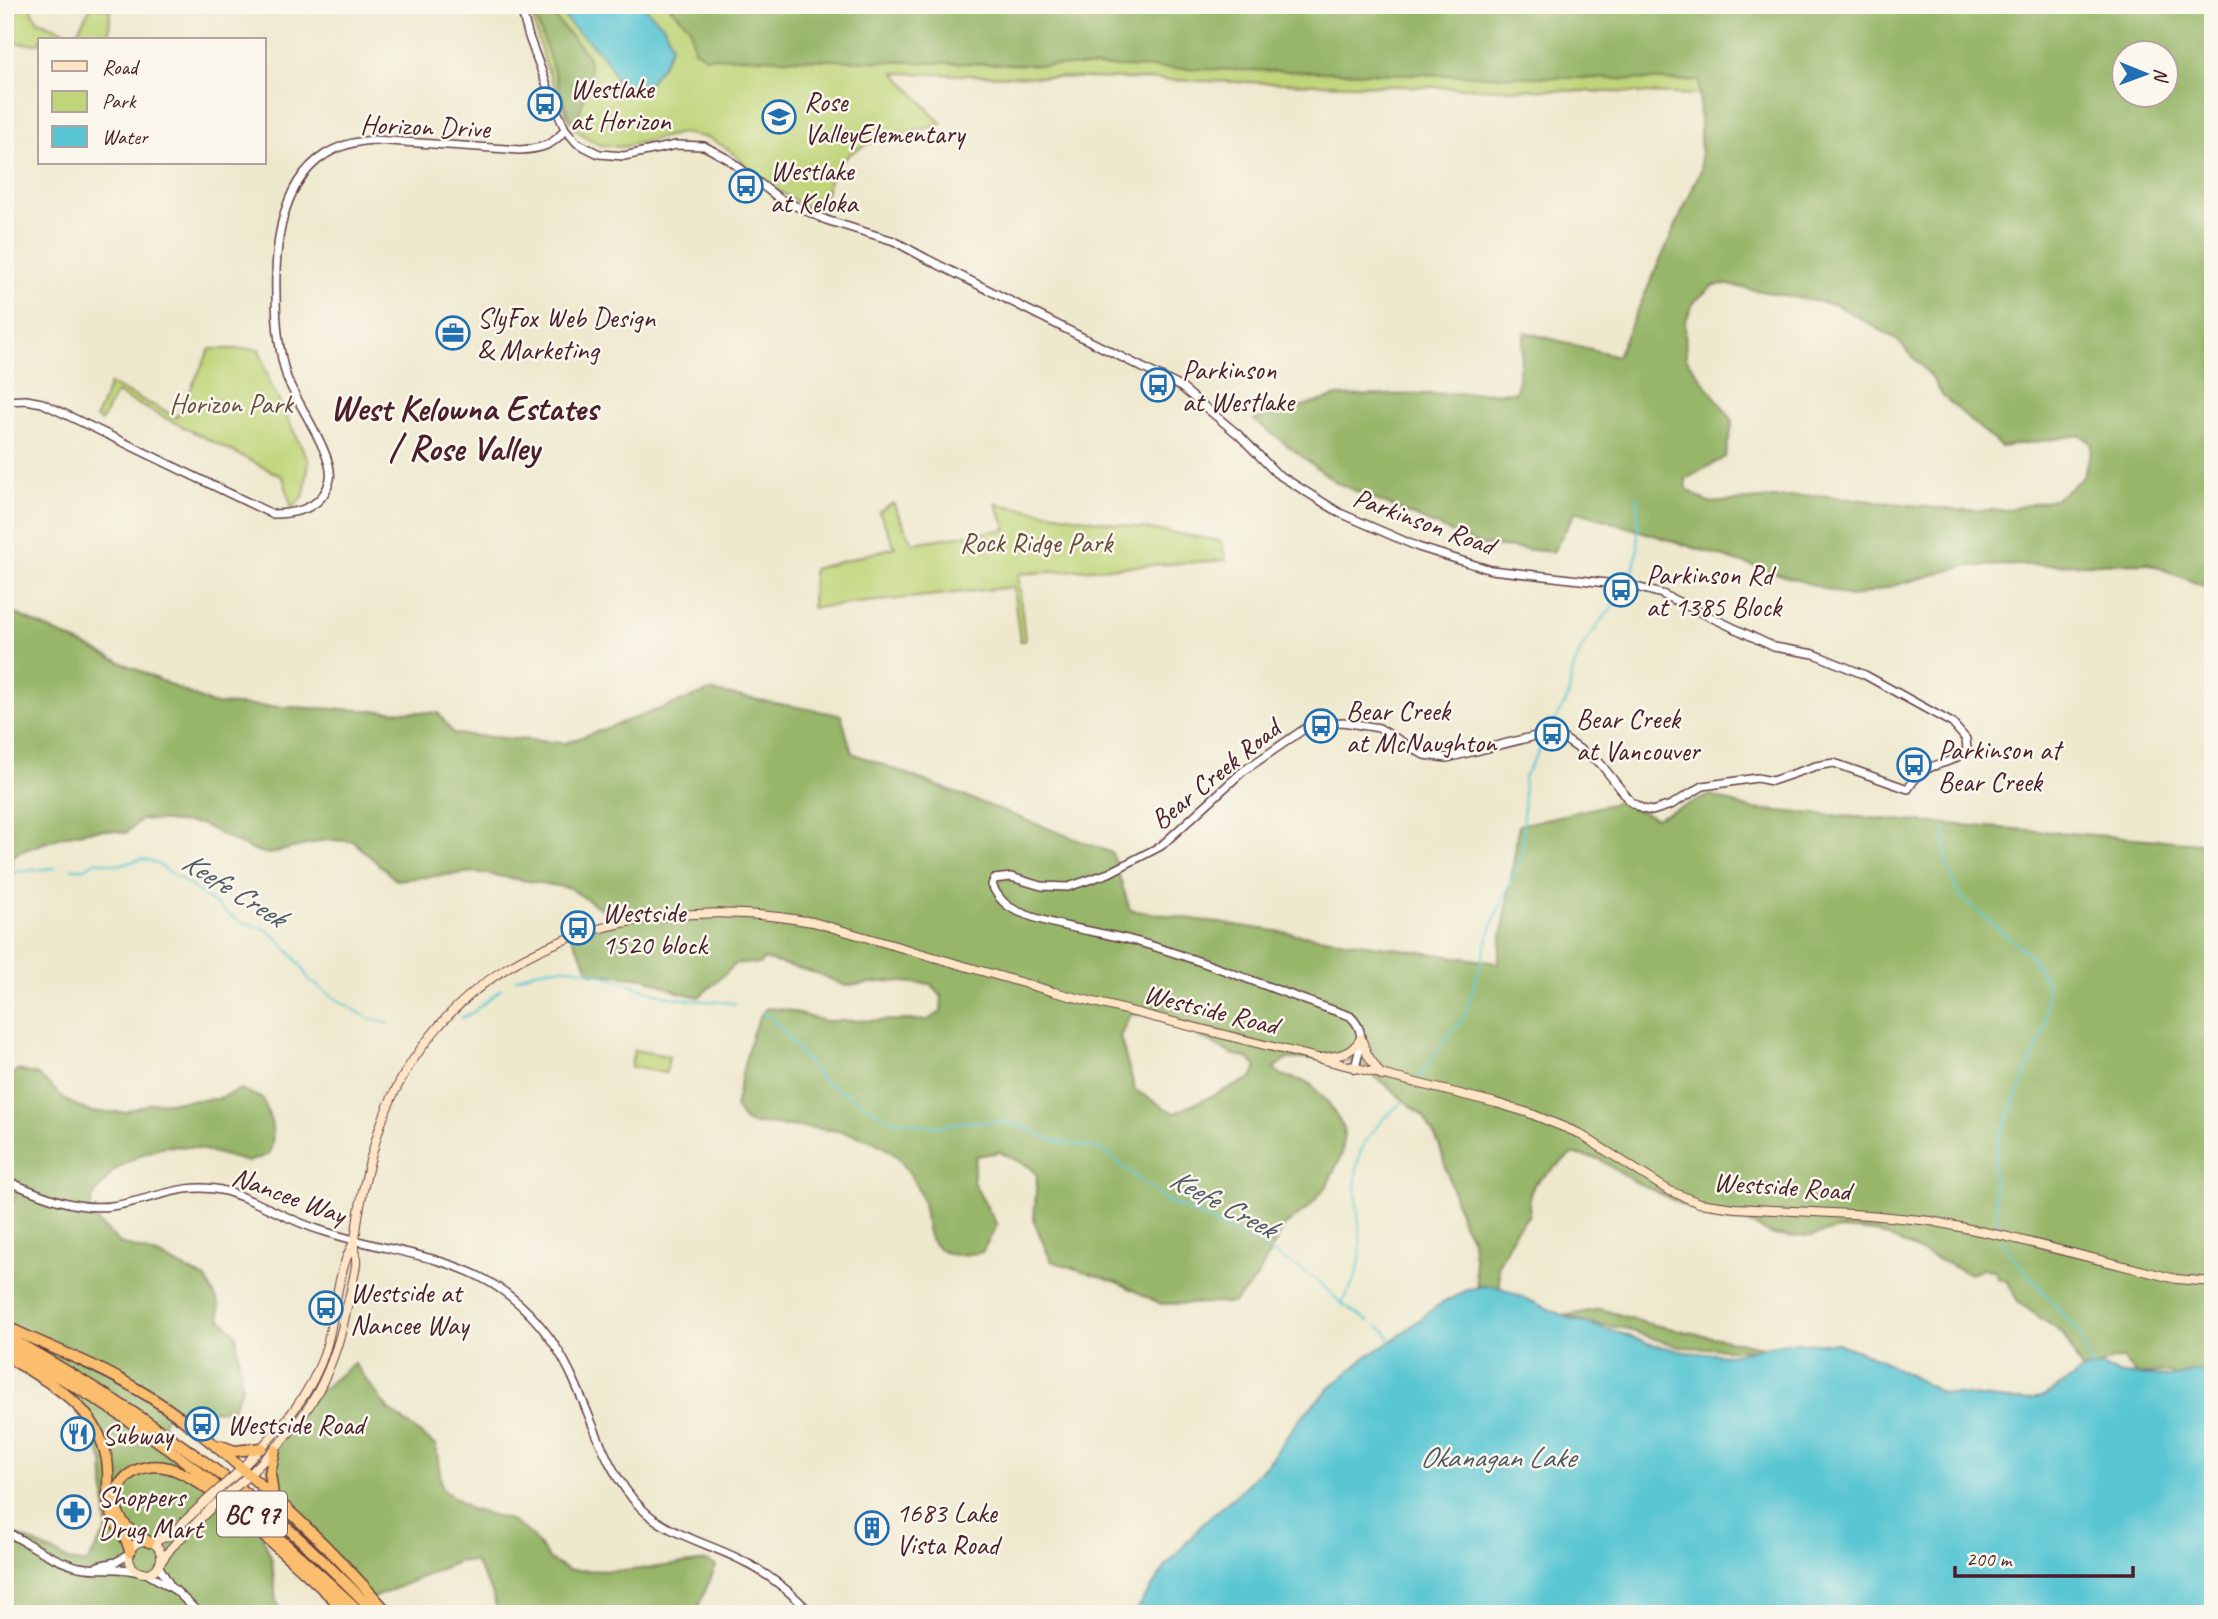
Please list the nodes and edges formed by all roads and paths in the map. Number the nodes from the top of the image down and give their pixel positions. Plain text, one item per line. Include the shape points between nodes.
1 (520, 5) edge
2 (565, 129) junction
3 (5, 401) edge
4 (1908, 789) joint
5 (1361, 1038) junction
6 (1314, 1059) junction
7 (1355, 1069) junction
8 (1382, 1076) junction
9 (5, 1180) edge
10 (355, 1241) junction
11 (2213, 1282) edge
12 (5, 1326) edge
13 (5, 1336) edge
14 (5, 1348) edge
15 (5, 1355) edge
16 (212, 1442) junction
17 (262, 1448) junction
18 (275, 1450) junction
19 (242, 1475) junction
20 (273, 1495) junction
21 (209, 1504) junction
22 (5, 1531) edge
23 (150, 1543) junction
24 (130, 1553) junction
25 (159, 1565) junction
26 (91, 1569) junction
27 (142, 1572) junction
28 (175, 1590) junction
29 (200, 1614) edge
30 (349, 1614) edge
31 (362, 1614) edge
32 (377, 1614) edge
33 (389, 1614) edge
34 (811, 1614) edge

1 - 2 street
2 - 3 street, Horizon Drive via 541,149 355,141 317,159 301,176 286,203 275,260 281,354 299,404 330,463 327,488 305,511 272,514 42,403
2 - 4 street, Parkinson Road via 577,143 599,154 624,156 676,145 704,146 780,199 826,220 894,241 1181,387 1276,473 1340,513 1418,547 1491,570 1633,586 1662,594 1774,647 1814,654 1865,675 1952,723 1966,738 1967,750 1957,759 1927,767
4 - 5 street, Bear Creek Road via 1834,763 1772,781 1757,778 1703,786 1652,811 1631,802 1600,762 1563,738 1544,734 1447,758 1424,755 1379,728 1343,722 1310,725 1242,772 1161,846 1109,873 1068,887 1041,886 1011,877 994,879 997,896 1013,910 1142,943 1350,1016 1360,1025
5 - 6 main road via 1348,1054
5 - 7 street
5 - 8 main road
6 - 7 main road, Westside Road
6 - 10 main road, Westside Road via 1054,992 813,922 700,912 621,923 576,936 511,964 460,1003 436,1029 413,1059 384,1115
7 - 8 main road, Westside Road
8 - 11 main road, Westside Road via 1554,1122 1668,1190 1699,1203 1931,1221 2176,1279
9 - 10 street, Nancee Way via 44,1196 98,1207 181,1189 222,1190
10 - 17 main road, Westside Road via 345,1259 317,1374 303,1400
10 - 18 main road, Westside Road via 356,1264 330,1369 314,1401
10 - 34 street, Nancee Way via 459,1266 511,1296 555,1347 613,1470 635,1501 663,1525 746,1562
12 - 16 highway via 116,1377
13 - 32 highway, BC 97 via 98,1390 203,1462 284,1525
14 - 31 highway, BC 97 via 69,1382 193,1466 290,1546
15 - 24 highway via 72,1399 91,1420 107,1458 111,1515 128,1540
16 - 17 highway via 235,1451
16 - 19 highway
17 - 19 main road, Westside Road
18 - 19 main road, Westside Road
18 - 20 highway via 270,1473
19 - 20 highway
19 - 21 main road, Westside Road, bridge
20 - 33 highway
21 - 23 main road, Westside Road via 170,1535
21 - 25 main road, Westside Road
22 - 26 street via 71,1565
23 - 24 main road via 137,1544
23 - 25 main road via 160,1554
23 - 30 highway via 120,1518 118,1489 138,1468 168,1468 210,1491
24 - 26 street
24 - 27 main road via 131,1564
25 - 27 main road
25 - 28 street
26 - 27 street
27 - 28 street
28 - 29 street

